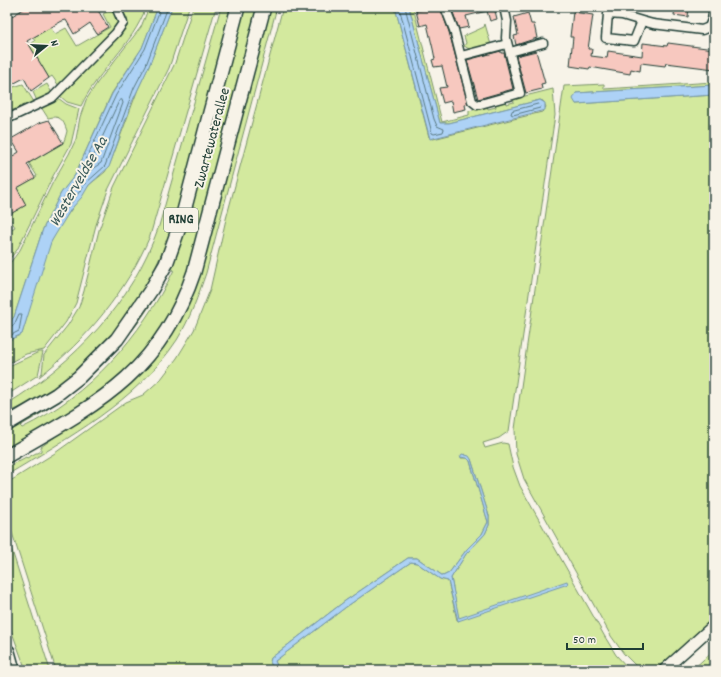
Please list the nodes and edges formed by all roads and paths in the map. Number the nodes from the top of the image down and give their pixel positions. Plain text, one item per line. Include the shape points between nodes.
1 (116, 7) edge
2 (238, 7) edge
3 (264, 7) edge
4 (445, 7) edge
5 (504, 7) edge
6 (714, 7) edge
7 (713, 20) edge
8 (642, 21) junction
9 (544, 43) dead end
10 (508, 48) junction
11 (461, 56) junction
12 (7, 117) edge
13 (7, 424) edge
14 (7, 456) edge
15 (714, 625) edge
16 (7, 652) edge
17 (12, 670) edge
18 (664, 670) edge

1 - 12 street via 122,19 122,26 55,95 49,100
2 - 13 main road, Zwartewaterallee / RING via 181,222 166,264 117,339 56,395
3 - 14 main road, Zwartewaterallee / RING via 194,272 171,324 157,345 119,386
4 - 11 street
5 - 10 street
6 - 7 street
7 - 8 street via 709,27 702,30
8 - 8 street via 608,14 606,38 634,41
9 - 10 street
10 - 11 street
10 - 11 street via 520,93 477,105 472,101
15 - 18 street
16 - 17 highway

